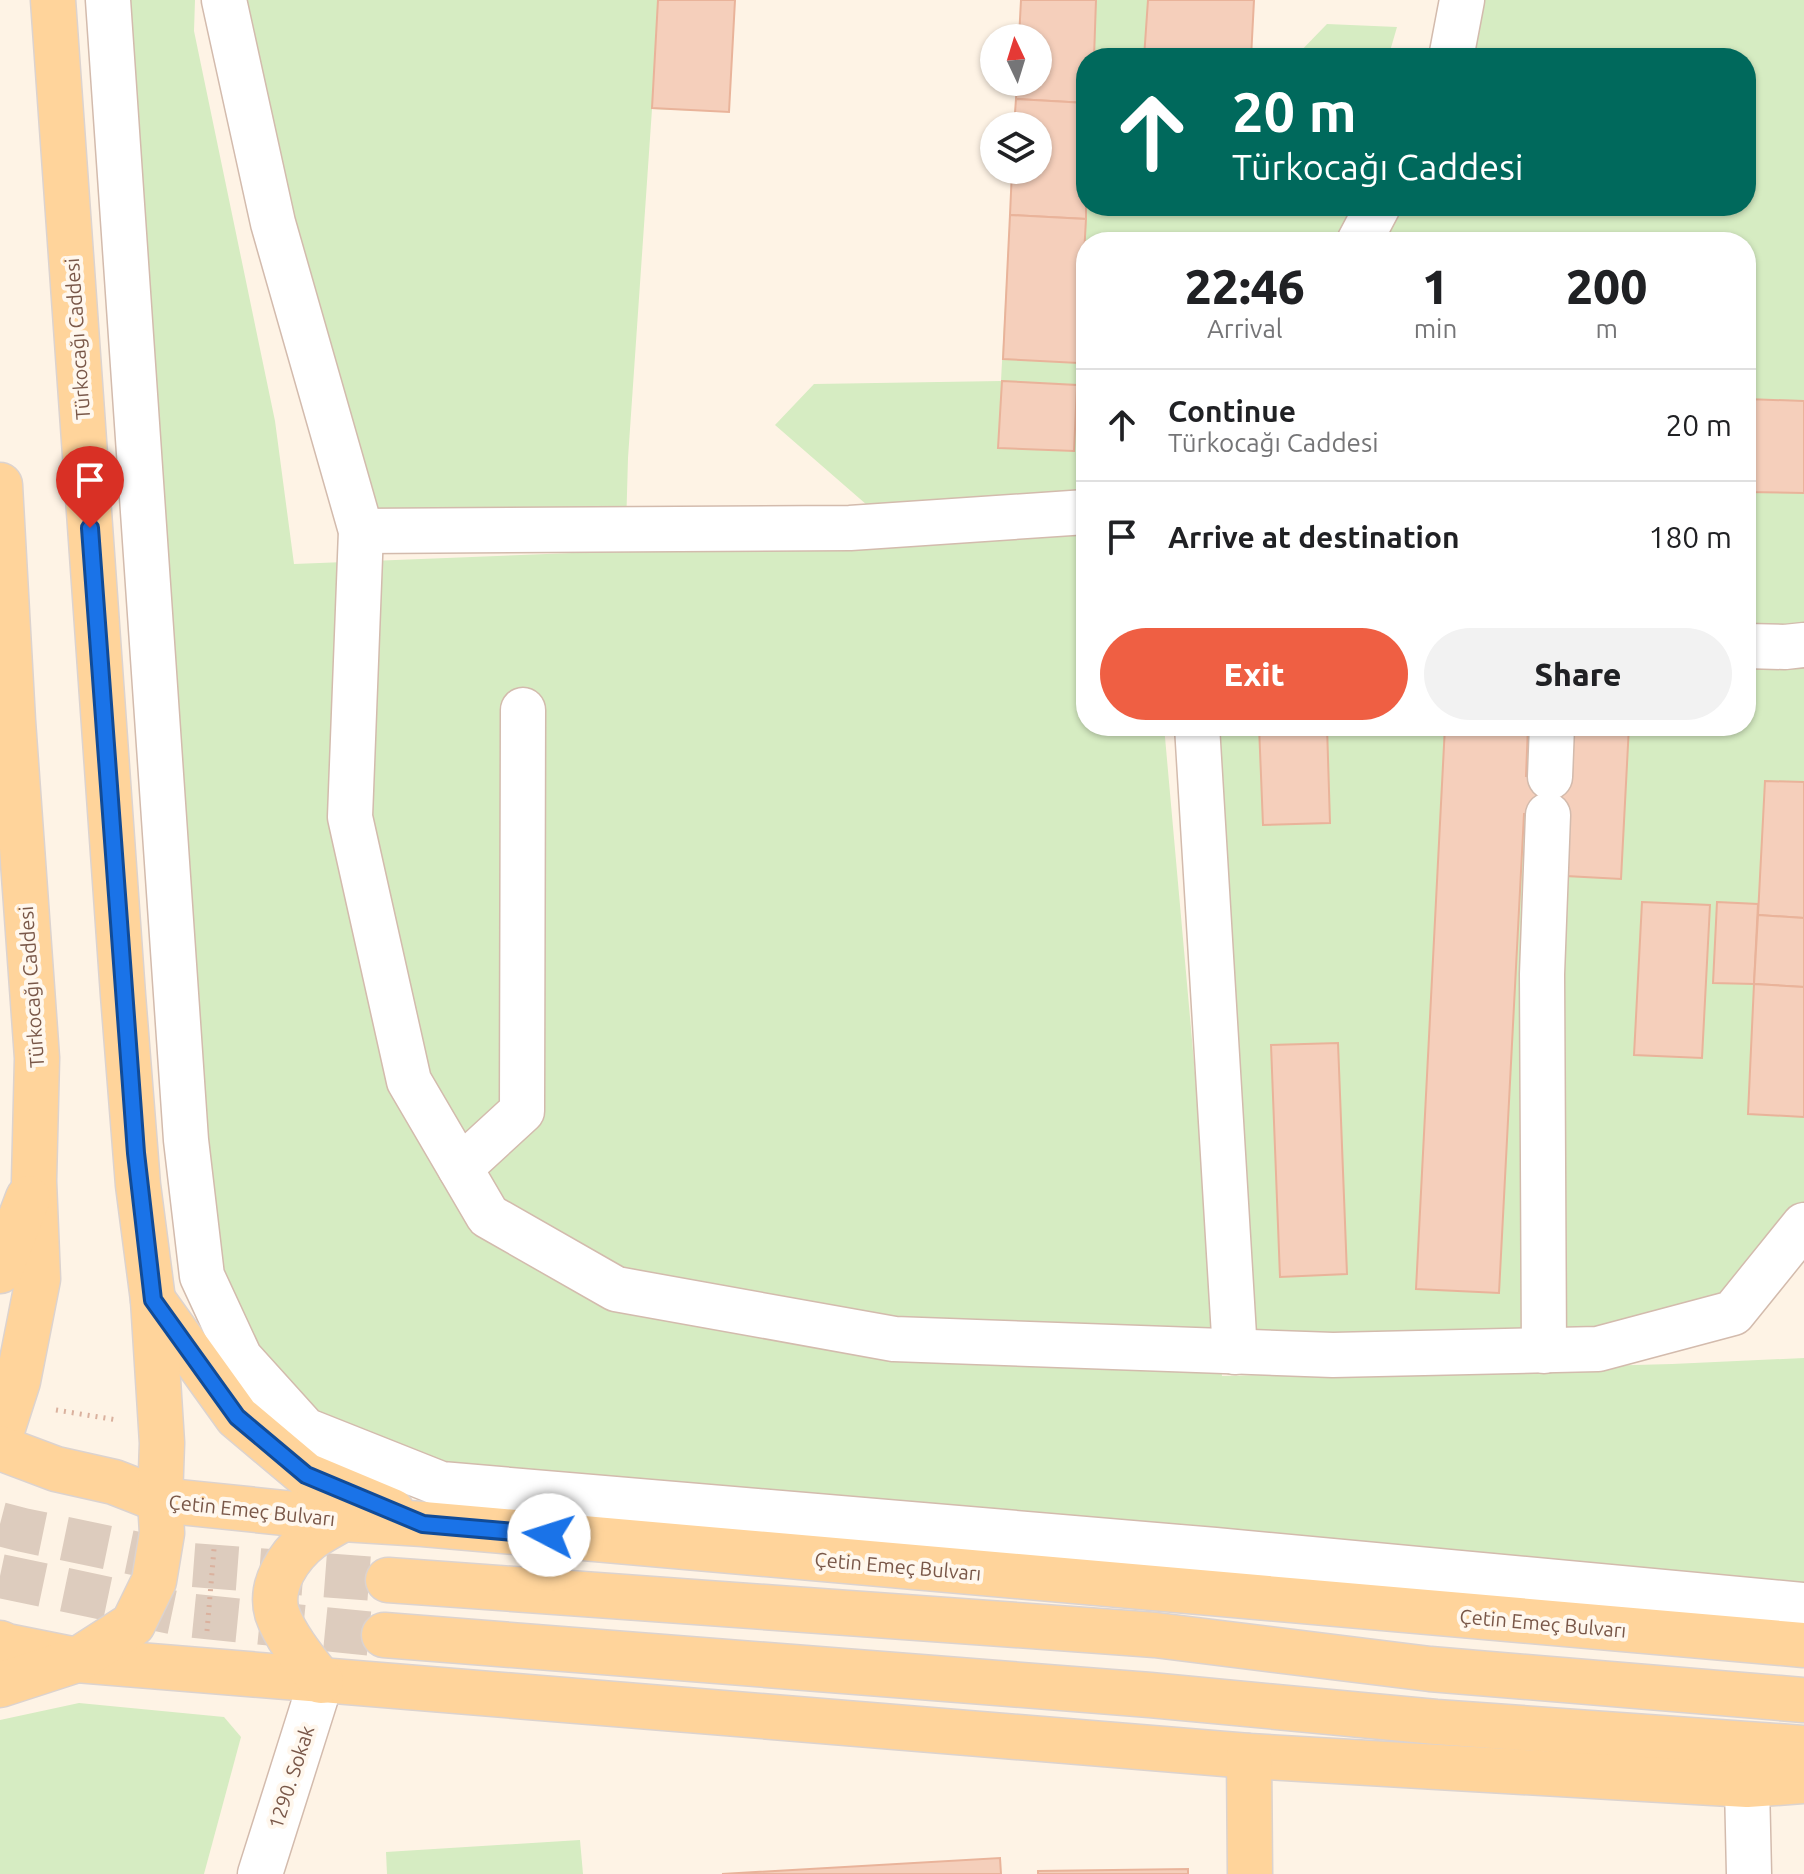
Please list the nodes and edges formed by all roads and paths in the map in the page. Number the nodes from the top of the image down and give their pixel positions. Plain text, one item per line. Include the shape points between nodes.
1 (53, 0) edge
2 (108, 0) edge
3 (224, 0) edge
4 (1462, 0) edge
5 (1453, 48) edge
6 (0, 485) edge
7 (1076, 513) edge
8 (361, 531) junction
9 (1804, 645) edge
10 (1756, 646) edge
11 (523, 710) dead end
12 (6, 711) edge
13 (1198, 736) edge
14 (1552, 736) edge
15 (460, 1168) junction
16 (34, 1181) junction
17 (1804, 1225) edge
18 (0, 1271) edge
19 (153, 1300) junction
20 (1544, 1351) junction
21 (1235, 1352) junction
22 (56, 1410) dead end
23 (130, 1423) dead end
24 (0, 1437) edge
25 (0, 1448) edge
26 (160, 1500) junction
27 (343, 1519) junction
28 (423, 1524) junction
29 (215, 1544) dead end
30 (388, 1580) tunnel mouth
31 (1804, 1605) edge
32 (384, 1635) tunnel mouth
33 (207, 1636) dead end
34 (0, 1643) edge
35 (1804, 1645) edge
36 (77, 1660) junction
37 (321, 1681) junction
38 (0, 1685) edge
39 (1804, 1700) edge
40 (1804, 1748) edge
41 (1249, 1756) junction
42 (1804, 1781) edge
43 (1747, 1785) junction
44 (260, 1874) edge
45 (1250, 1874) edge
46 (1749, 1874) edge

1 - 19 main road, Türkocağı Caddesi via 138,1185
2 - 31 street via 186,1140 202,1276 240,1358 305,1430 441,1484
3 - 8 street via 273,223
4 - 5 street
6 - 12 main road, Türkocağı Caddesi
7 - 8 street via 850,528
8 - 15 street via 350,817 409,1081
9 - 10 street
11 - 15 street via 522,1111
12 - 16 main road, Türkocağı Caddesi via 37,1058
13 - 21 street
14 - 20 street via 1542,974
15 - 21 street via 488,1216 616,1289 894,1339
16 - 18 main road
16 - 24 main road, Türkocağı Caddesi via 38,1279 18,1381
17 - 20 street via 1733,1313 1598,1349
19 - 26 main road, Türkocağı Caddesi
19 - 28 main road, Türkocağı Caddesi via 237,1417 306,1475
20 - 21 street
22 - 23 path
25 - 26 main road, Çetin Emeç Bulvarı
26 - 27 main road, Çetin Emeç Bulvarı
26 - 36 main road, Türkocağı Caddesi via 162,1533 154,1581 133,1624
27 - 28 main road, Çetin Emeç Bulvarı
27 - 37 main road via 310,1539 288,1562 276,1587 277,1612
28 - 35 main road, Çetin Emeç Bulvarı
29 - 33 path
30 - 39 main road via 1155,1635 1430,1669
32 - 40 main road
34 - 36 main road
36 - 37 main road
36 - 38 main road
37 - 41 main road
37 - 44 street, 1290. Sokak
41 - 43 main road
41 - 45 main road
42 - 43 main road
43 - 46 street

